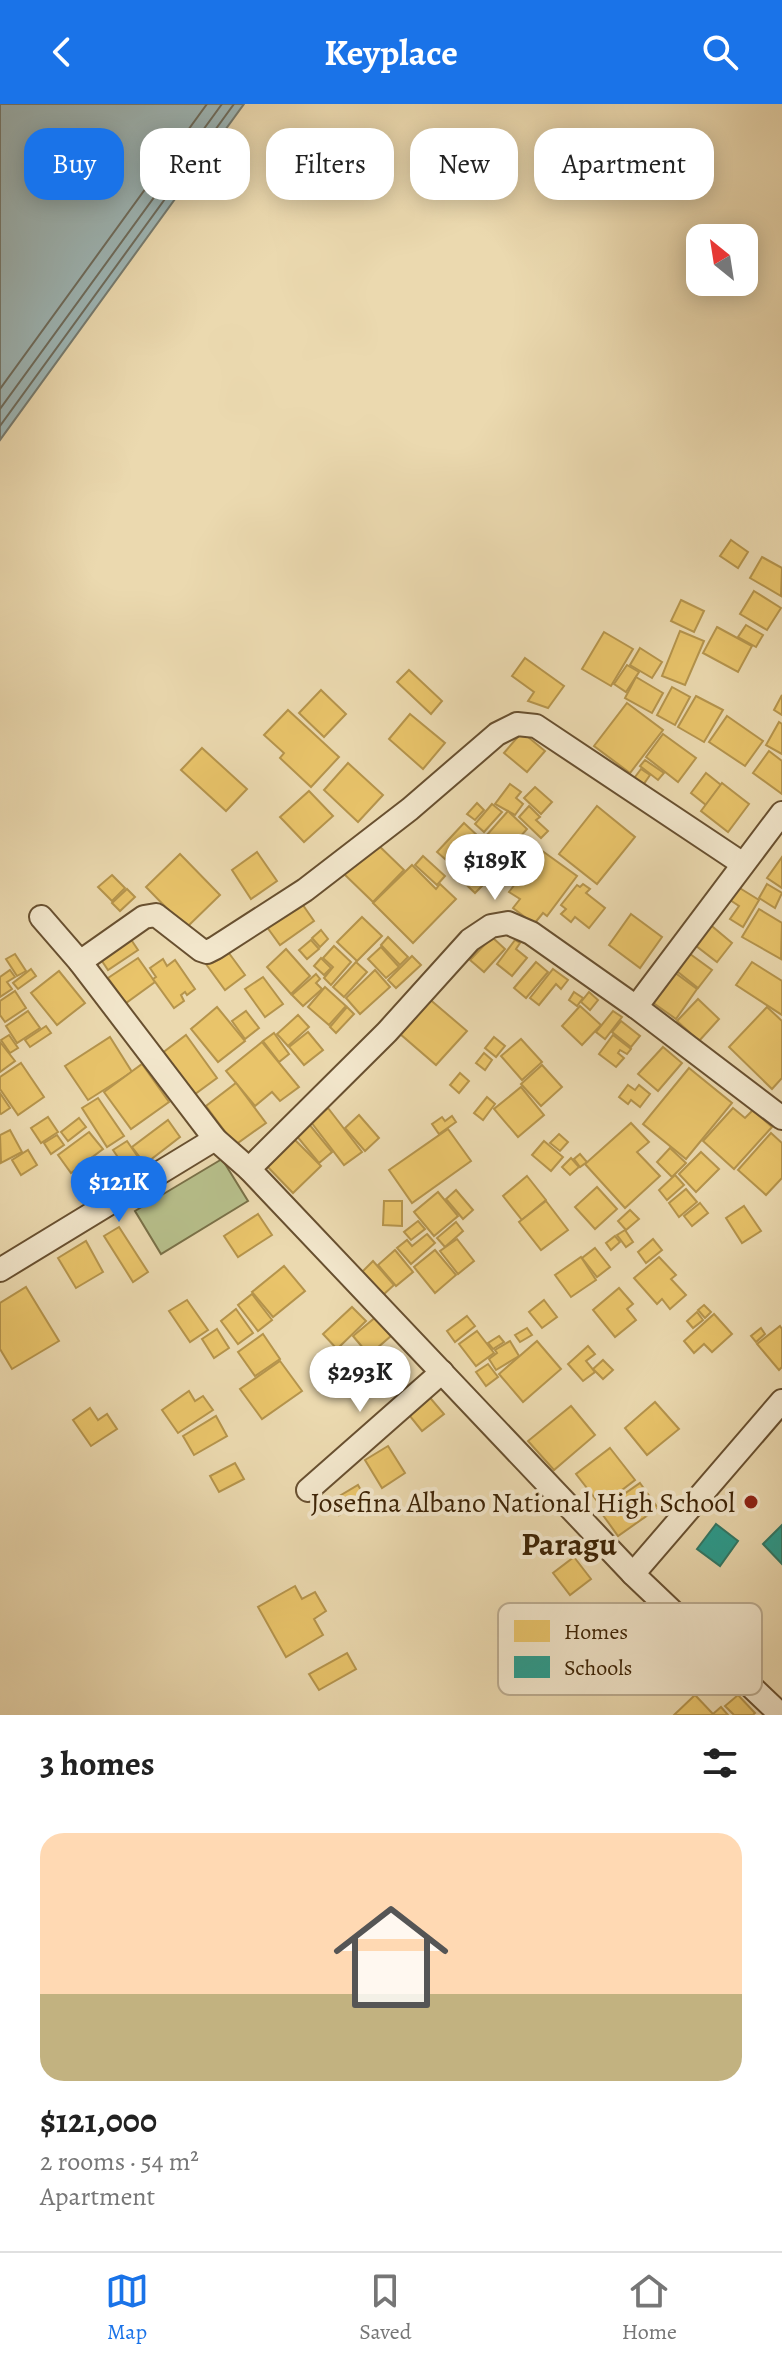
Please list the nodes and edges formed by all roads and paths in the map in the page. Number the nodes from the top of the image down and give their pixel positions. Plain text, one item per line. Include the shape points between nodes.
1 (782, 813) edge
2 (743, 864) junction
3 (41, 917) dead end
4 (80, 962) junction
5 (636, 1007) junction
6 (782, 1118) edge
7 (215, 1139) junction
8 (249, 1169) junction
9 (0, 1270) edge
10 (442, 1372) junction
11 (782, 1401) edge
12 (308, 1490) dead end
13 (633, 1574) junction
14 (663, 1603) edge
15 (760, 1695) edge
16 (781, 1715) edge

1 - 2 street
2 - 4 street via 536,726 517,724 497,734 305,890 215,948 201,950 156,915 144,917
2 - 5 street
3 - 4 street
4 - 7 street
5 - 6 street
5 - 8 street via 531,933 508,923 491,926 470,940 387,1032
7 - 8 street
7 - 9 street
8 - 10 street
10 - 12 street
10 - 13 street
11 - 13 street
13 - 14 street
15 - 16 street

